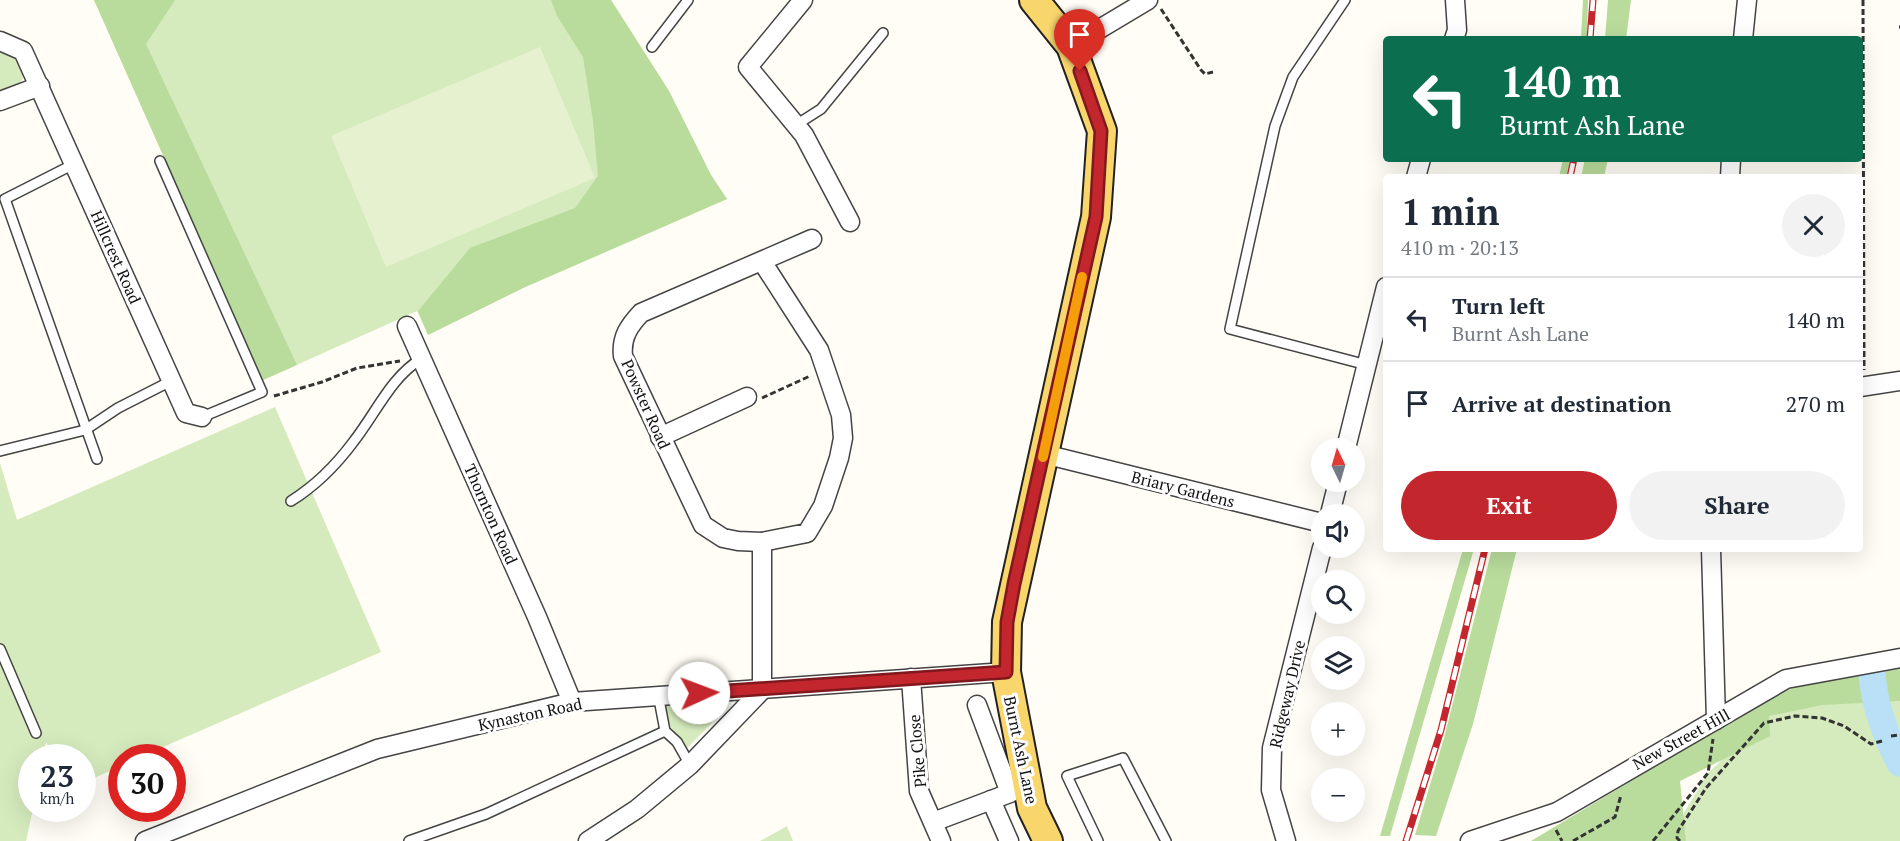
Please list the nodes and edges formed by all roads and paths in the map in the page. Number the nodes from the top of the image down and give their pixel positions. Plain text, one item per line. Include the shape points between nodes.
1 (688, 0) edge
2 (803, 0) edge
3 (1034, 0) edge
4 (1148, 0) edge
5 (1156, 0) edge
6 (1345, 0) edge
7 (1455, 0) edge
8 (1747, 0) edge
9 (1863, 0) edge
10 (883, 33) dead end
11 (1455, 36) edge
12 (1743, 36) edge
13 (1863, 36) edge
14 (0, 41) edge
15 (1071, 46) junction
16 (652, 48) dead end
17 (1213, 72) dead end
18 (40, 86) junction
19 (0, 101) edge
20 (796, 125) junction
21 (160, 161) dead end
22 (74, 164) junction
23 (850, 222) dead end
24 (812, 240) dead end
25 (763, 263) junction
26 (1383, 299) edge
27 (407, 327) dead end
28 (421, 359) junction
29 (1367, 365) junction
30 (826, 369) junction
31 (171, 381) junction
32 (1900, 381) edge
33 (1863, 387) edge
34 (262, 392) junction
35 (747, 397) joint
36 (202, 417) joint
37 (85, 430) junction
38 (660, 437) junction
39 (1349, 438) edge
40 (0, 451) edge
41 (1044, 454) junction
42 (98, 459) dead end
43 (291, 501) dead end
44 (1311, 520) edge
45 (762, 542) junction
46 (1711, 552) edge
47 (1320, 558) edge
48 (0, 649) edge
49 (1900, 658) edge
50 (1006, 672) junction
51 (911, 678) junction
52 (762, 690) junction
53 (658, 694) junction
54 (572, 702) junction
55 (977, 705) dead end
56 (1716, 720) junction
57 (665, 731) junction
58 (36, 733) dead end
59 (1900, 735) edge
60 (1891, 736) dead end
61 (1882, 741) dead end
62 (690, 765) junction
63 (1626, 770) junction
64 (992, 800) junction
65 (933, 822) junction
66 (145, 841) edge
67 (409, 841) edge
68 (588, 841) edge
69 (941, 841) edge
70 (1009, 841) edge
71 (1048, 841) edge
72 (1098, 841) edge
73 (1166, 841) edge
74 (1286, 841) edge
75 (1470, 841) edge
76 (1574, 841) edge
77 (1653, 841) edge
78 (1680, 841) edge

1 - 16 lane
2 - 20 street via 748,67
3 - 15 main road, Burnt Ash Lane
4 - 15 street
5 - 17 path via 1201,70 1205,74
6 - 29 lane via 1293,77 1275,126 1230,329
7 - 11 street
8 - 12 street
9 - 13 path
10 - 20 lane via 821,110
14 - 18 street, Hillcrest Road via 23,51
15 - 41 main road, Burnt Ash Lane via 1101,131 1096,217
18 - 19 street
18 - 22 street, Hillcrest Road
20 - 23 street
21 - 34 lane
22 - 31 street, Hillcrest Road
22 - 37 lane via 4,199
24 - 25 street, Powster Road
25 - 30 street, Powster Road via 819,350
25 - 38 street, Powster Road via 641,313 630,326 622,344 623,356
26 - 29 street
27 - 28 street, Thornton Road
28 - 34 path via 357,368 269,397 267,390
28 - 43 lane via 405,368 354,442 310,489
28 - 54 street, Thornton Road
29 - 39 street
30 - 35 path via 755,401
30 - 45 street, Powster Road via 841,415 843,438 833,482 807,532
31 - 36 street, Hillcrest Road via 186,413
31 - 37 lane
32 - 33 street
34 - 36 lane
35 - 38 street
37 - 40 lane
37 - 42 lane
38 - 45 street, Powster Road via 703,525 723,538
41 - 44 street, Briary Gardens
41 - 50 main road, Burnt Ash Lane via 1007,622
45 - 52 street
46 - 56 street
47 - 74 street, Ridgeway Drive via 1272,748 1271,790
48 - 58 lane
49 - 56 street, New Street Hill via 1786,679
50 - 51 street, Kynaston Road
50 - 71 main road, Burnt Ash Lane via 1032,808
51 - 52 street, Kynaston Road
51 - 65 street, Pike Close via 919,791
52 - 53 street, Kynaston Road
52 - 62 street
53 - 54 street, Kynaston Road
53 - 57 lane
54 - 66 street, Kynaston Road via 377,749
55 - 64 street via 1011,793
56 - 63 street, New Street Hill
56 - 77 path via 1708,773
57 - 62 lane via 677,742
57 - 67 lane via 486,814
59 - 60 path
61 - 78 path via 1871,744 1844,726 1822,718 1804,716 1764,723 1700,795 1678,831
62 - 68 street via 637,809
63 - 75 street, New Street Hill via 1557,812
63 - 76 path via 1615,818
64 - 65 street
64 - 70 street
65 - 69 street, Pike Close
72 - 73 lane via 1066,776 1124,758

